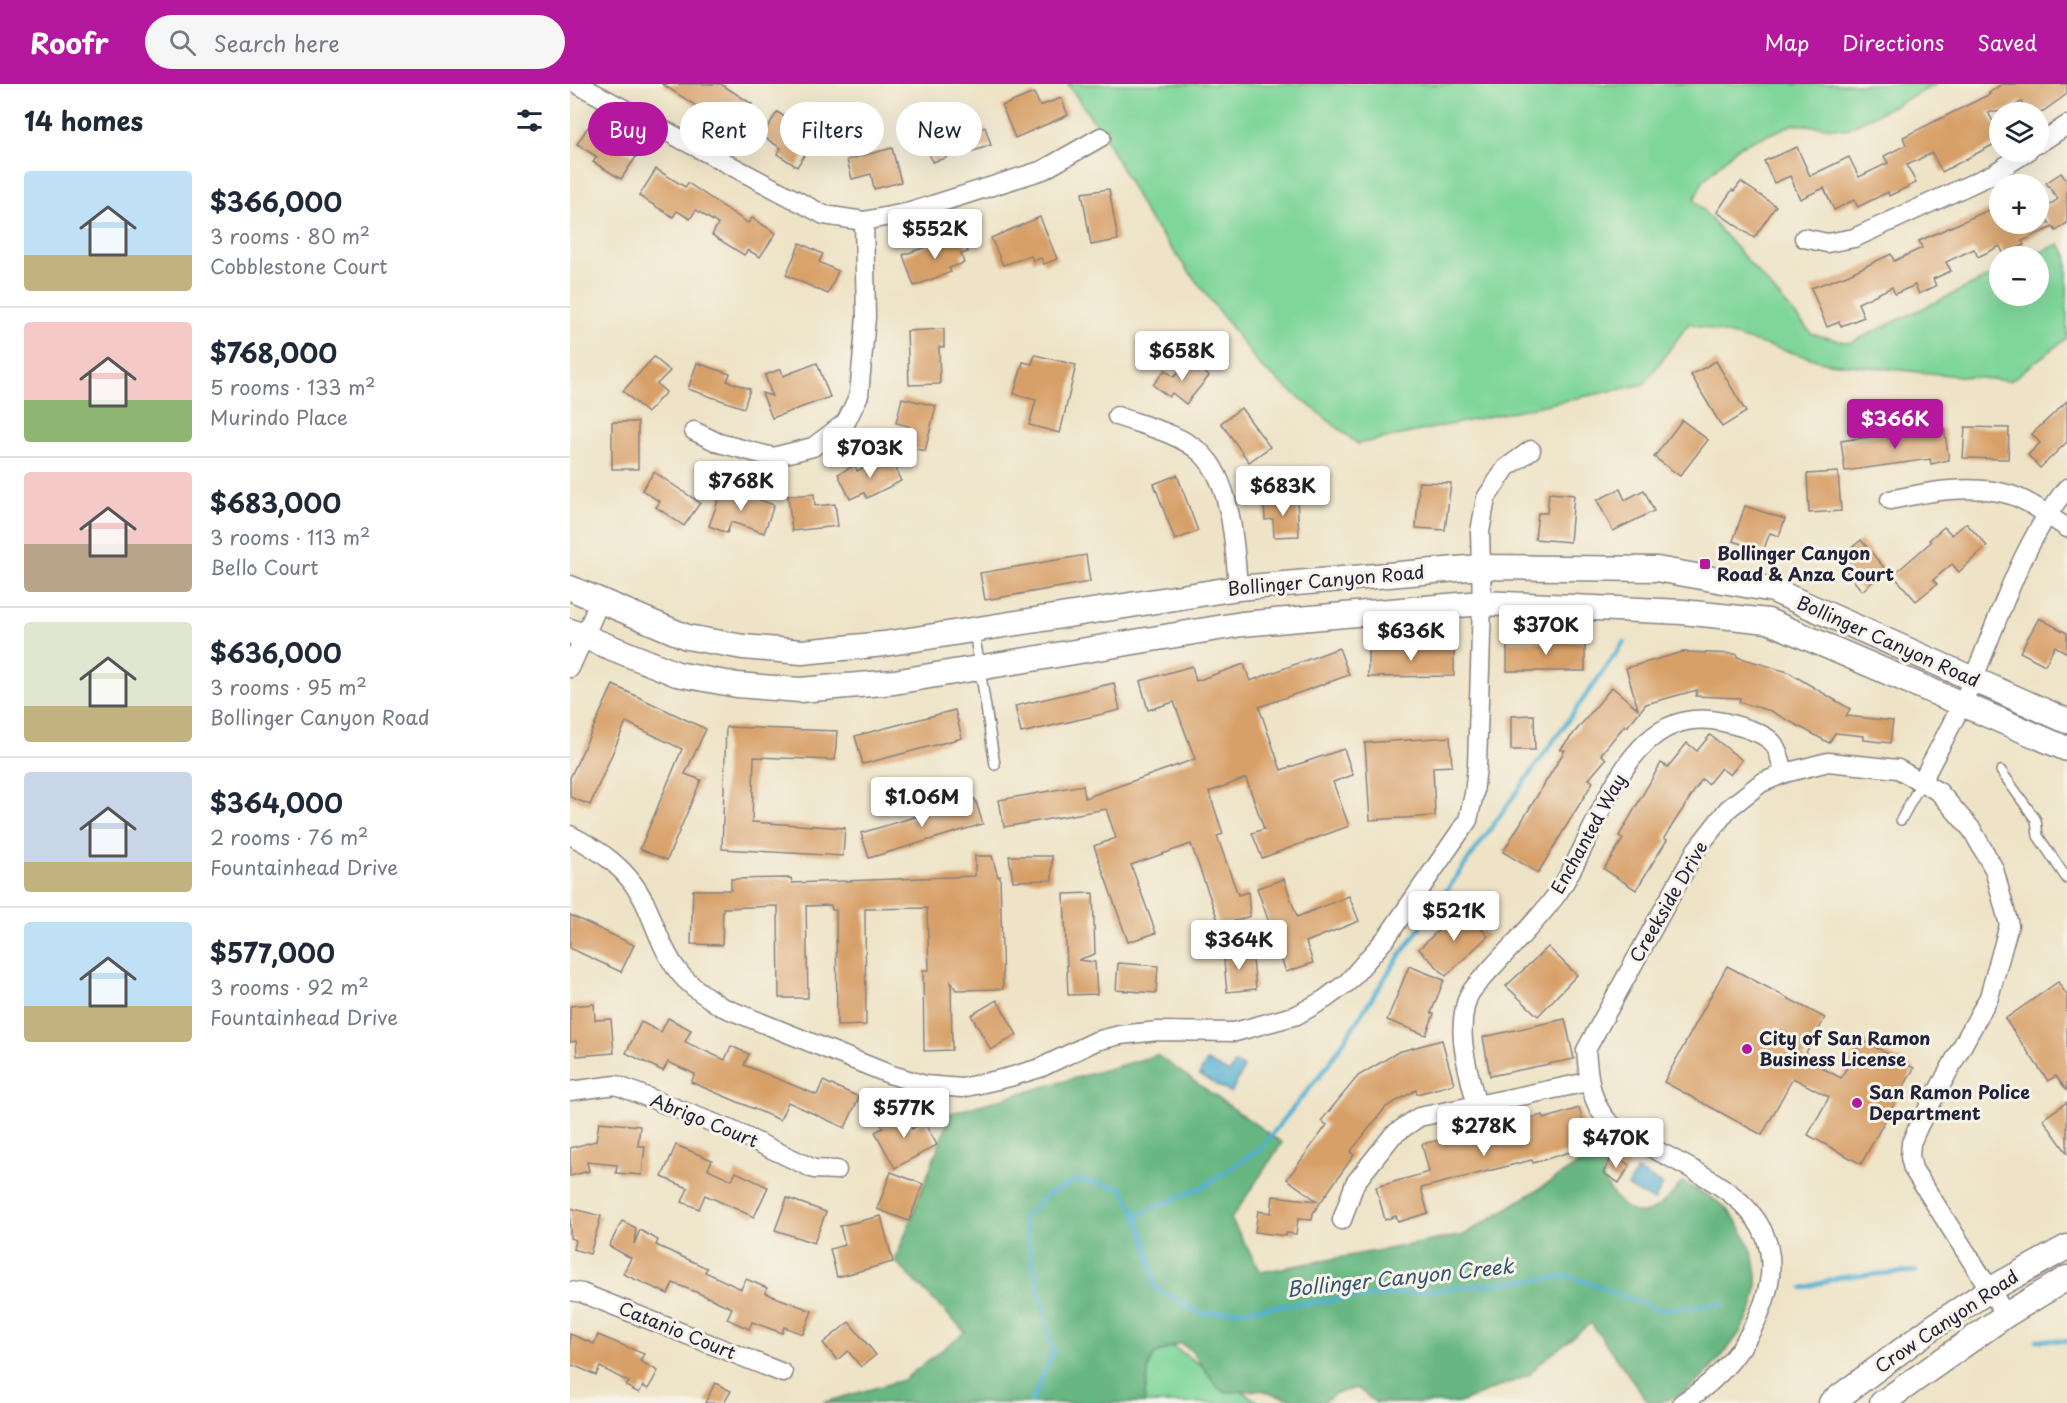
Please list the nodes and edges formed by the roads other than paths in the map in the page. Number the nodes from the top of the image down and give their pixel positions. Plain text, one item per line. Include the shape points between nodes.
1 (577, 84) edge
2 (2067, 124) edge
3 (2049, 136) edge
4 (1101, 137) dead end
5 (2011, 162) edge
6 (864, 221) junction
7 (1804, 238) dead end
8 (1117, 416) dead end
9 (694, 431) dead end
10 (1531, 450) dead end
11 (2067, 488) edge
12 (1890, 500) dead end
13 (2046, 514) junction
14 (2067, 528) edge
15 (1480, 567) junction
16 (570, 588) edge
17 (1238, 588) junction
18 (600, 601) junction
19 (1482, 603) junction
20 (974, 631) junction
21 (577, 634) edge
22 (980, 666) junction
23 (570, 668) edge
24 (1972, 680) junction
25 (1962, 704) junction
26 (2067, 721) edge
27 (2067, 749) edge
28 (995, 765) dead end
29 (2001, 771) dead end
30 (1785, 773) junction
31 (1922, 781) junction
32 (1901, 820) dead end
33 (570, 835) edge
34 (2067, 879) edge
35 (1588, 1082) junction
36 (570, 1091) edge
37 (1476, 1103) junction
38 (837, 1170) dead end
39 (1342, 1220) dead end
40 (2067, 1247) edge
41 (2067, 1278) edge
42 (1991, 1288) junction
43 (570, 1291) edge
44 (2006, 1315) junction
45 (783, 1373) dead end
46 (1682, 1403) edge
47 (1831, 1403) edge
48 (1882, 1403) edge

1 - 6 street via 824,215
2 - 3 street
4 - 6 street via 1043,170 910,212
5 - 7 street via 1854,238 1827,243
6 - 9 street via 866,317 859,395 846,422 813,447 772,457 719,443
8 - 17 street via 1175,437 1201,454 1218,481 1233,524
10 - 15 street via 1506,468 1486,498 1480,532
11 - 13 street
12 - 13 street via 1970,490 2011,495
13 - 14 street
13 - 24 street
15 - 17 main road, Bollinger Canyon Road
15 - 19 street
15 - 24 main road, Bollinger Canyon Road via 1657,569 1773,590
16 - 18 main road, Bollinger Canyon Road
17 - 20 main road, Bollinger Canyon Road
18 - 20 main road, Bollinger Canyon Road via 687,637 802,652
18 - 21 street
19 - 22 main road, Bollinger Canyon Road via 1242,624
19 - 25 main road, Bollinger Canyon Road via 1683,612 1768,621
19 - 33 street via 1477,766 1468,820 1388,937 1348,982 1297,1015 1235,1032 1158,1031 1120,1035 1096,1041 1011,1077 962,1088 925,1085 720,1006 673,964 644,901 621,869 602,852
20 - 22 lane
21 - 22 main road, Bollinger Canyon Road via 677,674 737,685 800,690 894,682
21 - 23 street
22 - 28 lane
24 - 25 street
24 - 26 main road, Bollinger Canyon Road
25 - 27 main road, Bollinger Canyon Road
25 - 31 street
29 - 34 lane via 2036,820 2038,836
30 - 31 street, Creekside Drive via 1828,762 1898,769
30 - 35 street, Creekside Drive via 1761,783 1728,809 1696,850 1586,1050
30 - 37 street, Enchanted Way via 1773,743 1744,727 1712,720 1682,722 1649,738 1622,772 1562,887 1469,994 1462,1016 1462,1042
31 - 32 lane
31 - 42 street, Creekside Drive via 1939,792 1972,830 1994,868 2008,925 1989,997 1919,1125 1910,1157 1921,1185
35 - 37 street
35 - 46 street, Creekside Drive via 1605,1118 1622,1133 1736,1196 1754,1215 1766,1240 1770,1284 1760,1313 1737,1355 1704,1389
36 - 38 street, Abrigo Court via 616,1085 729,1129 814,1169
37 - 39 street via 1419,1117 1393,1135 1355,1183
40 - 42 main road, Crow Canyon Road
41 - 44 main road, Crow Canyon Road
42 - 44 street, Creekside Drive
42 - 47 main road, Crow Canyon Road
43 - 45 street, Catanio Court
44 - 48 main road, Crow Canyon Road

